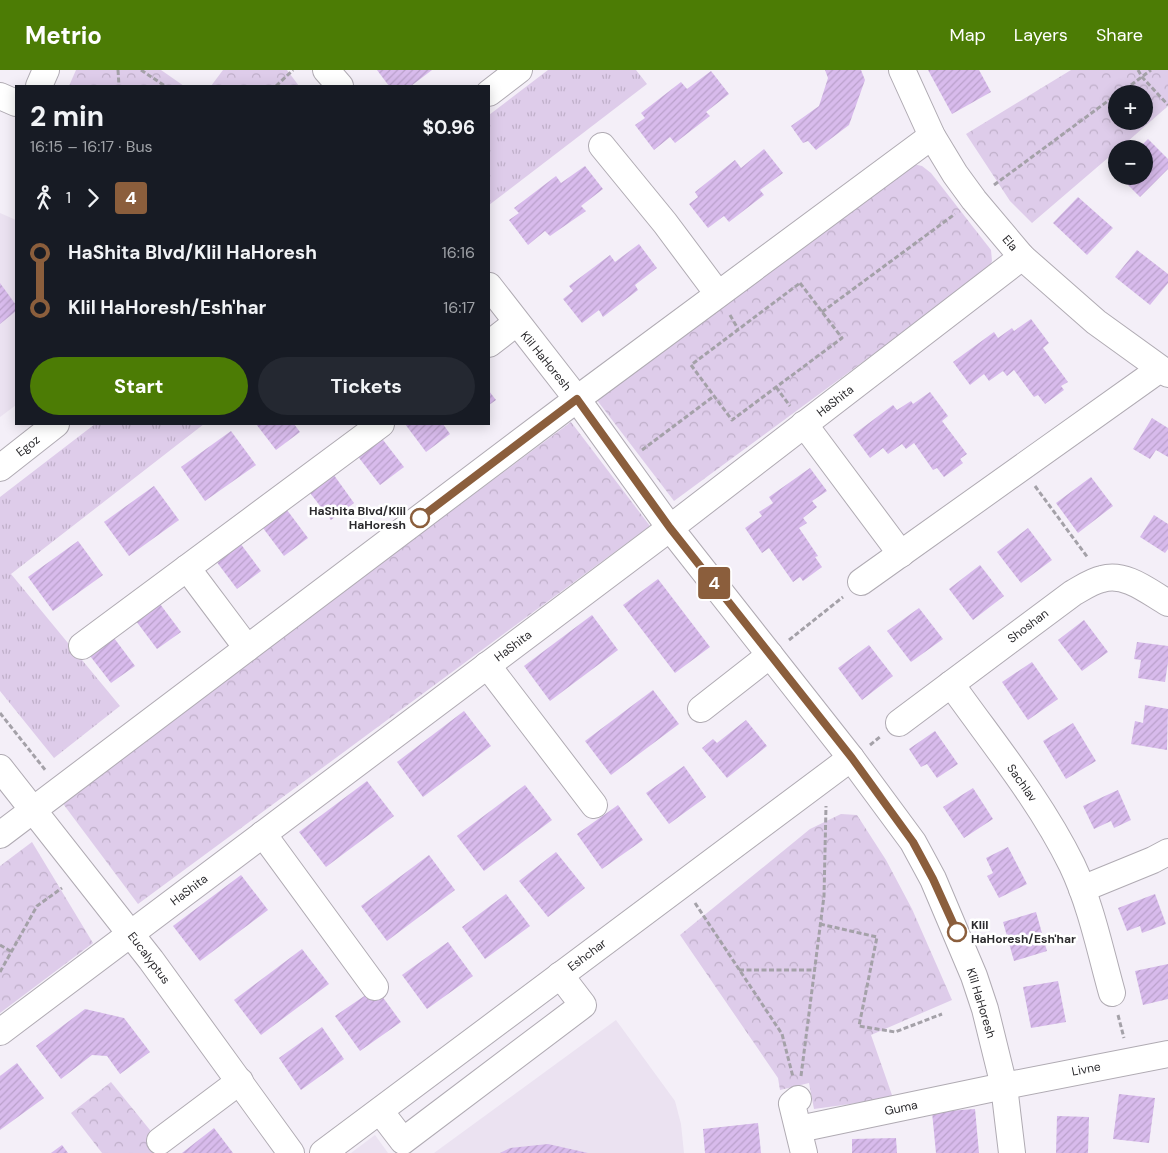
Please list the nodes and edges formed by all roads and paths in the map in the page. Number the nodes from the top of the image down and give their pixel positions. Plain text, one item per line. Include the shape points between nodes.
1 (46, 70) edge
2 (118, 70) edge
3 (141, 70) edge
4 (293, 70) edge
5 (326, 70) edge
6 (902, 70) edge
7 (1138, 70) edge
8 (1151, 70) edge
9 (1142, 77) junction
10 (39, 85) edge
11 (120, 85) edge
12 (164, 85) edge
13 (277, 85) edge
14 (339, 85) edge
15 (1131, 85) edge
16 (0, 96) edge
17 (1108, 102) edge
18 (15, 103) edge
19 (1168, 105) edge
20 (932, 136) junction
21 (602, 146) dead end
22 (974, 200) junction
23 (1022, 257) junction
24 (490, 287) edge
25 (718, 294) junction
26 (822, 312) junction
27 (516, 323) junction
28 (490, 343) edge
29 (1164, 371) edge
30 (714, 396) junction
31 (577, 399) junction
32 (804, 424) junction
33 (55, 425) edge
34 (380, 425) edge
35 (624, 464) junction
36 (0, 468) edge
37 (1022, 468) junction
38 (670, 528) junction
39 (901, 554) junction
40 (187, 568) junction
41 (1103, 578) junction
42 (861, 582) joint
43 (1168, 603) edge
44 (82, 646) dead end
45 (246, 648) junction
46 (770, 655) junction
47 (488, 665) junction
48 (951, 684) junction
49 (701, 709) dead end
50 (0, 713) edge
51 (899, 723) joint
52 (26, 746) dead end
53 (852, 758) junction
54 (0, 768) edge
55 (826, 777) junction
56 (594, 805) dead end
57 (32, 810) junction
58 (0, 834) edge
59 (263, 834) junction
60 (1168, 852) edge
61 (82, 873) junction
62 (682, 884) junction
63 (1082, 889) junction
64 (820, 924) junction
65 (130, 934) junction
66 (0, 945) edge
67 (12, 952) junction
68 (739, 970) junction
69 (815, 970) junction
70 (0, 972) edge
71 (560, 975) junction
72 (374, 987) dead end
73 (1112, 993) joint
74 (942, 1014) dead end
75 (0, 1032) edge
76 (1168, 1054) edge
77 (1130, 1061) junction
78 (240, 1081) junction
79 (1004, 1086) junction
80 (798, 1099) junction
81 (380, 1111) junction
82 (160, 1141) dead end
83 (801, 1141) edge
84 (291, 1153) edge
85 (323, 1153) edge
86 (1012, 1153) edge

1 - 10 street
2 - 11 path
3 - 12 path
4 - 13 path
5 - 14 street
6 - 20 street, Ela
7 - 9 path
8 - 9 path
9 - 15 path
9 - 19 path
16 - 18 street
17 - 22 path
20 - 22 street, Ela
20 - 25 street
21 - 25 street
22 - 23 street, Ela
22 - 26 path
23 - 29 street, Ela via 1096,322
23 - 32 street, HaShita
24 - 27 street, Klil HaHoresh
25 - 31 street
26 - 30 path via 842,338 732,420
26 - 30 path via 800,283 691,365
27 - 28 street
27 - 31 street, Klil HaHoresh
29 - 37 street
30 - 35 path
31 - 35 street, Klil HaHoresh
31 - 45 street
32 - 38 street, HaShita
32 - 39 street
33 - 36 street, Egoz
34 - 40 street
35 - 38 street, Klil HaHoresh
37 - 39 street
37 - 41 path
38 - 46 street, Klil HaHoresh
38 - 47 street, HaShita
39 - 42 street
40 - 44 street
40 - 45 street
41 - 43 street via 1131,581
41 - 48 street, Shoshan via 1073,592
42 - 46 path
45 - 57 street
46 - 49 street
46 - 53 street, Klil HaHoresh
47 - 56 street
47 - 59 street, HaShita
48 - 51 street, Shoshan
48 - 63 street, Sachlav via 1037,805 1056,835
50 - 52 path
51 - 53 path
53 - 55 street, Eshchar
53 - 79 street, Klil HaHoresh via 913,842 933,879 974,976
54 - 57 street, Eucalyptus
55 - 62 street, Eshchar
55 - 64 path via 824,896
57 - 58 street
57 - 61 street, Eucalyptus
59 - 65 street, HaShita
59 - 72 street
60 - 63 street
61 - 65 street, Eucalyptus
61 - 67 path via 36,906
62 - 68 path
62 - 71 street, Eshchar
63 - 73 street, Sachlav
64 - 69 path
64 - 74 path via 877,937 859,1026 895,1032
65 - 75 street, HaShita
65 - 78 street, Eucalyptus
66 - 67 path
67 - 70 path
68 - 69 path
68 - 80 path via 782,1034
69 - 80 path
71 - 81 street, Eshchar
71 - 81 street via 583,1005 403,1141
73 - 77 path
76 - 77 street, Livne
77 - 79 street, Livne
78 - 82 street
78 - 84 street, Eucalyptus
79 - 83 street, Guma
79 - 86 street, Klil HaHoresh
80 - 83 street, Guma via 792,1104
81 - 85 street, Eshchar

